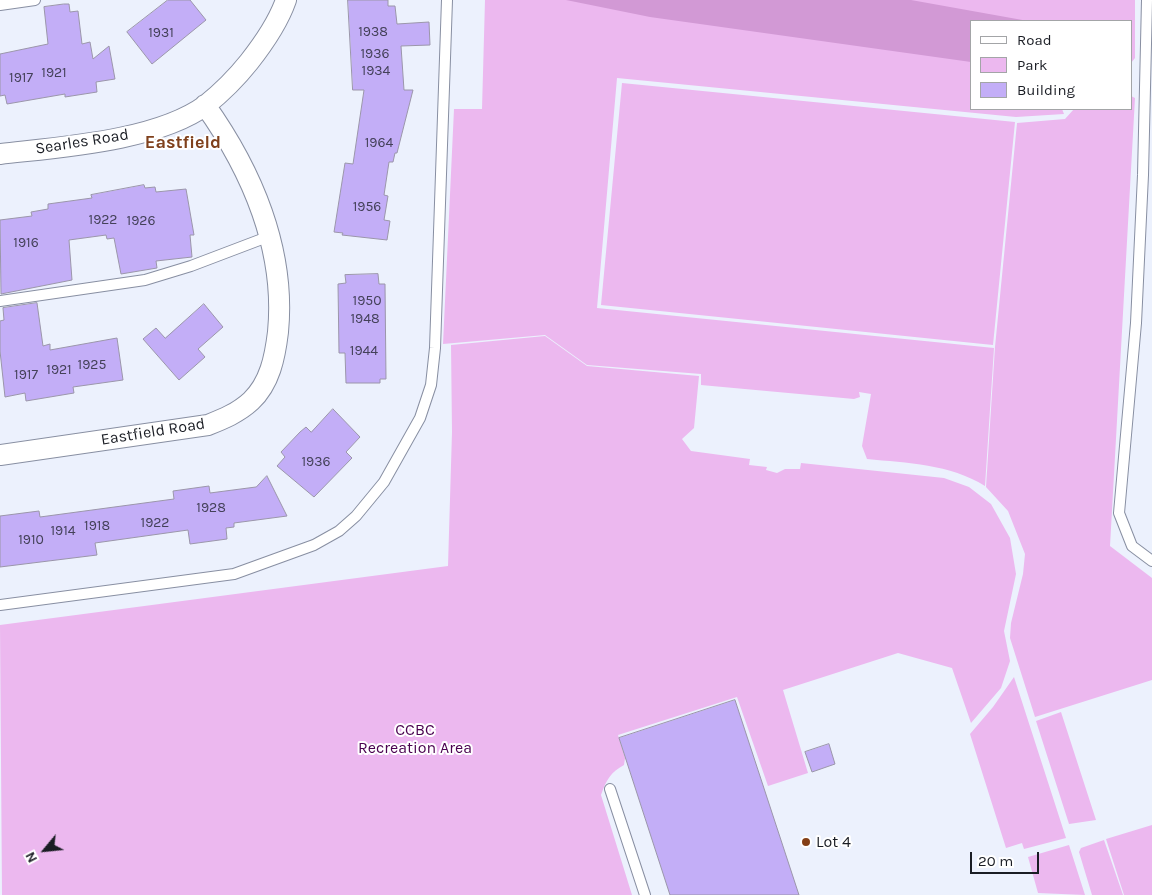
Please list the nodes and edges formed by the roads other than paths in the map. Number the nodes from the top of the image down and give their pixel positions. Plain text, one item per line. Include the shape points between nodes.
1 (35, 0) edge
2 (286, 0) edge
3 (447, 0) edge
4 (1147, 0) edge
5 (0, 5) edge
6 (206, 105) junction
7 (0, 154) edge
8 (270, 236) junction
9 (0, 301) edge
10 (0, 455) edge
11 (1152, 561) edge
12 (0, 605) edge
13 (610, 789) dead end
14 (645, 895) edge

1 - 5 lane
2 - 6 street, Searles Road via 270,35 241,71
3 - 12 lane via 431,385 420,418 384,482 339,531 314,545 234,574
4 - 11 lane via 1136,323 1119,513 1132,546
6 - 7 street, Searles Road via 156,128 129,135
6 - 8 street, Eastfield Road via 239,158
8 - 9 lane via 145,280
8 - 10 street, Eastfield Road via 278,284 275,357 265,382 251,401 231,416 208,424
13 - 14 lane

